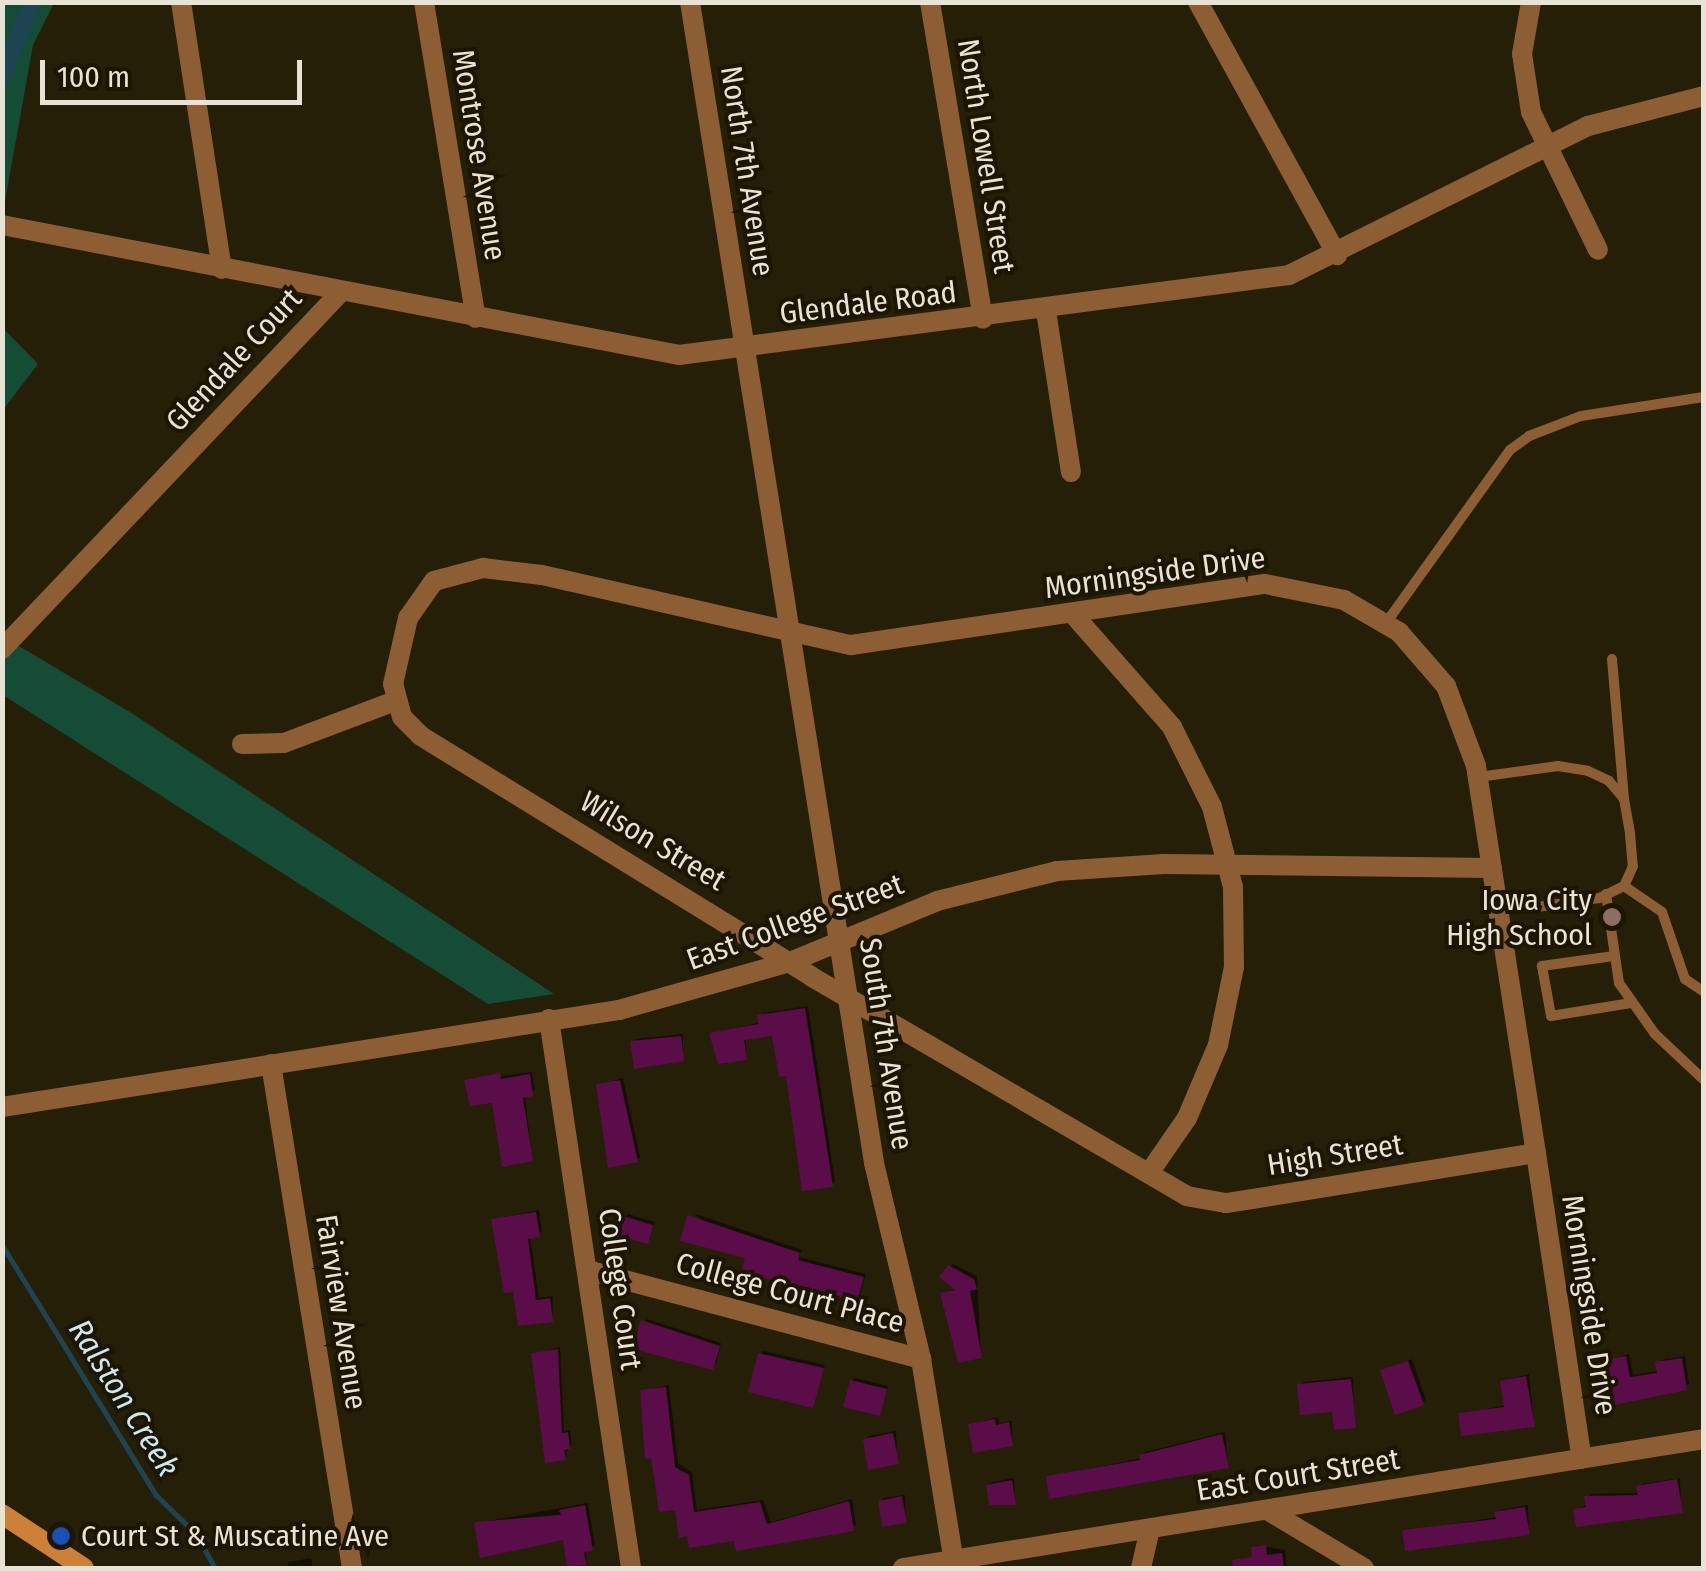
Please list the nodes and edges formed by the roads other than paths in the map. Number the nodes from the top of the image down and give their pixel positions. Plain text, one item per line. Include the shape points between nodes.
1 (181, 2) edge
2 (424, 2) edge
3 (690, 2) edge
4 (930, 2) edge
5 (1198, 2) edge
6 (1531, 2) edge
7 (1704, 96) edge
8 (1546, 145) junction
9 (6, 226) edge
10 (1598, 250) dead end
11 (1336, 255) junction
12 (222, 269) junction
13 (341, 292) junction
14 (1046, 311) junction
15 (476, 318) junction
16 (982, 319) junction
17 (744, 348) junction
18 (1704, 397) edge
19 (1071, 472) dead end
20 (1072, 613) junction
21 (1386, 623) junction
22 (791, 632) junction
23 (2, 649) edge
24 (1612, 659) dead end
25 (395, 702) junction
26 (242, 744) dead end
27 (1478, 777) junction
28 (1624, 799) junction
29 (1230, 865) junction
30 (1492, 868) junction
31 (1624, 886) junction
32 (1496, 892) junction
33 (1606, 894) junction
34 (840, 940) junction
35 (1614, 956) junction
36 (790, 962) junction
37 (1701, 985) edge
38 (849, 996) junction
39 (1631, 1003) junction
40 (549, 1019) junction
41 (271, 1064) junction
42 (1704, 1080) edge
43 (2, 1107) edge
44 (1536, 1153) junction
45 (1149, 1173) junction
46 (586, 1270) junction
47 (921, 1359) junction
48 (1704, 1439) edge
49 (1582, 1459) junction
50 (1267, 1510) junction
51 (2, 1514) edge
52 (1150, 1530) junction
53 (954, 1564) edge
54 (84, 1568) edge
55 (352, 1568) edge
56 (631, 1568) edge
57 (903, 1568) edge
58 (1141, 1568) edge
59 (1364, 1568) edge

1 - 12 street
2 - 15 street, Montrose Avenue
3 - 17 street, North 7th Avenue
4 - 16 street, North Lowell Street
5 - 11 street
6 - 8 street via 1524,84
7 - 8 street, Glendale Road via 1632,111
8 - 10 street
8 - 11 street, Glendale Road
9 - 12 street, Glendale Road
11 - 14 street, Glendale Road via 1248,285
12 - 13 street, Glendale Road
13 - 15 street, Glendale Road
13 - 23 street, Glendale Court
14 - 16 street, Glendale Road
14 - 19 street
15 - 17 street, Glendale Road via 646,352
16 - 17 street, Glendale Road
17 - 22 street, South 7th Avenue
18 - 21 lane via 1581,416 1529,436 1510,450
20 - 21 street, Morningside Drive via 1265,584 1318,591
20 - 22 street, Morningside Drive via 885,644
20 - 29 street via 1172,726 1212,807
21 - 27 street, Morningside Drive via 1446,686
22 - 25 street, Morningside Drive via 542,574 457,572 434,581 408,618 394,669
22 - 34 street, South 7th Avenue
24 - 28 lane
25 - 26 street via 284,744
25 - 36 street, Wilson Street via 420,736
27 - 28 lane via 1558,766 1588,770
27 - 30 street, Morningside Drive
28 - 31 lane via 1633,866
29 - 30 street, East College Street
29 - 34 street, East College Street via 1110,865 1042,874 938,900
29 - 45 street via 1234,967 1218,1045 1186,1118
30 - 32 street, Morningside Drive
31 - 33 lane
31 - 37 lane via 1662,912 1685,979
32 - 33 lane via 1530,908
32 - 44 street, Morningside Drive
33 - 35 lane
34 - 36 street, East College Street
34 - 38 street, South 7th Avenue
35 - 39 lane
35 - 39 lane via 1542,966 1551,1016
36 - 38 street, Wilson Street
36 - 40 street, East College Street via 684,994
38 - 45 street, Wilson Street
38 - 47 street, South 7th Avenue via 874,1163
39 - 42 lane
40 - 41 street, East College Street
40 - 46 street, College Court
41 - 43 street, East College Street
41 - 55 street, Fairview Avenue
44 - 45 street, High Street via 1226,1202 1187,1196
44 - 49 street, Morningside Drive
46 - 47 street, College Court Place
46 - 56 street, College Court
47 - 53 street, South 7th Avenue
48 - 49 street, East Court Street
49 - 50 street, East Court Street
50 - 52 street, East Court Street
50 - 59 street
51 - 54 main road
52 - 53 street, East Court Street
52 - 58 street
53 - 57 street, East Court Street

